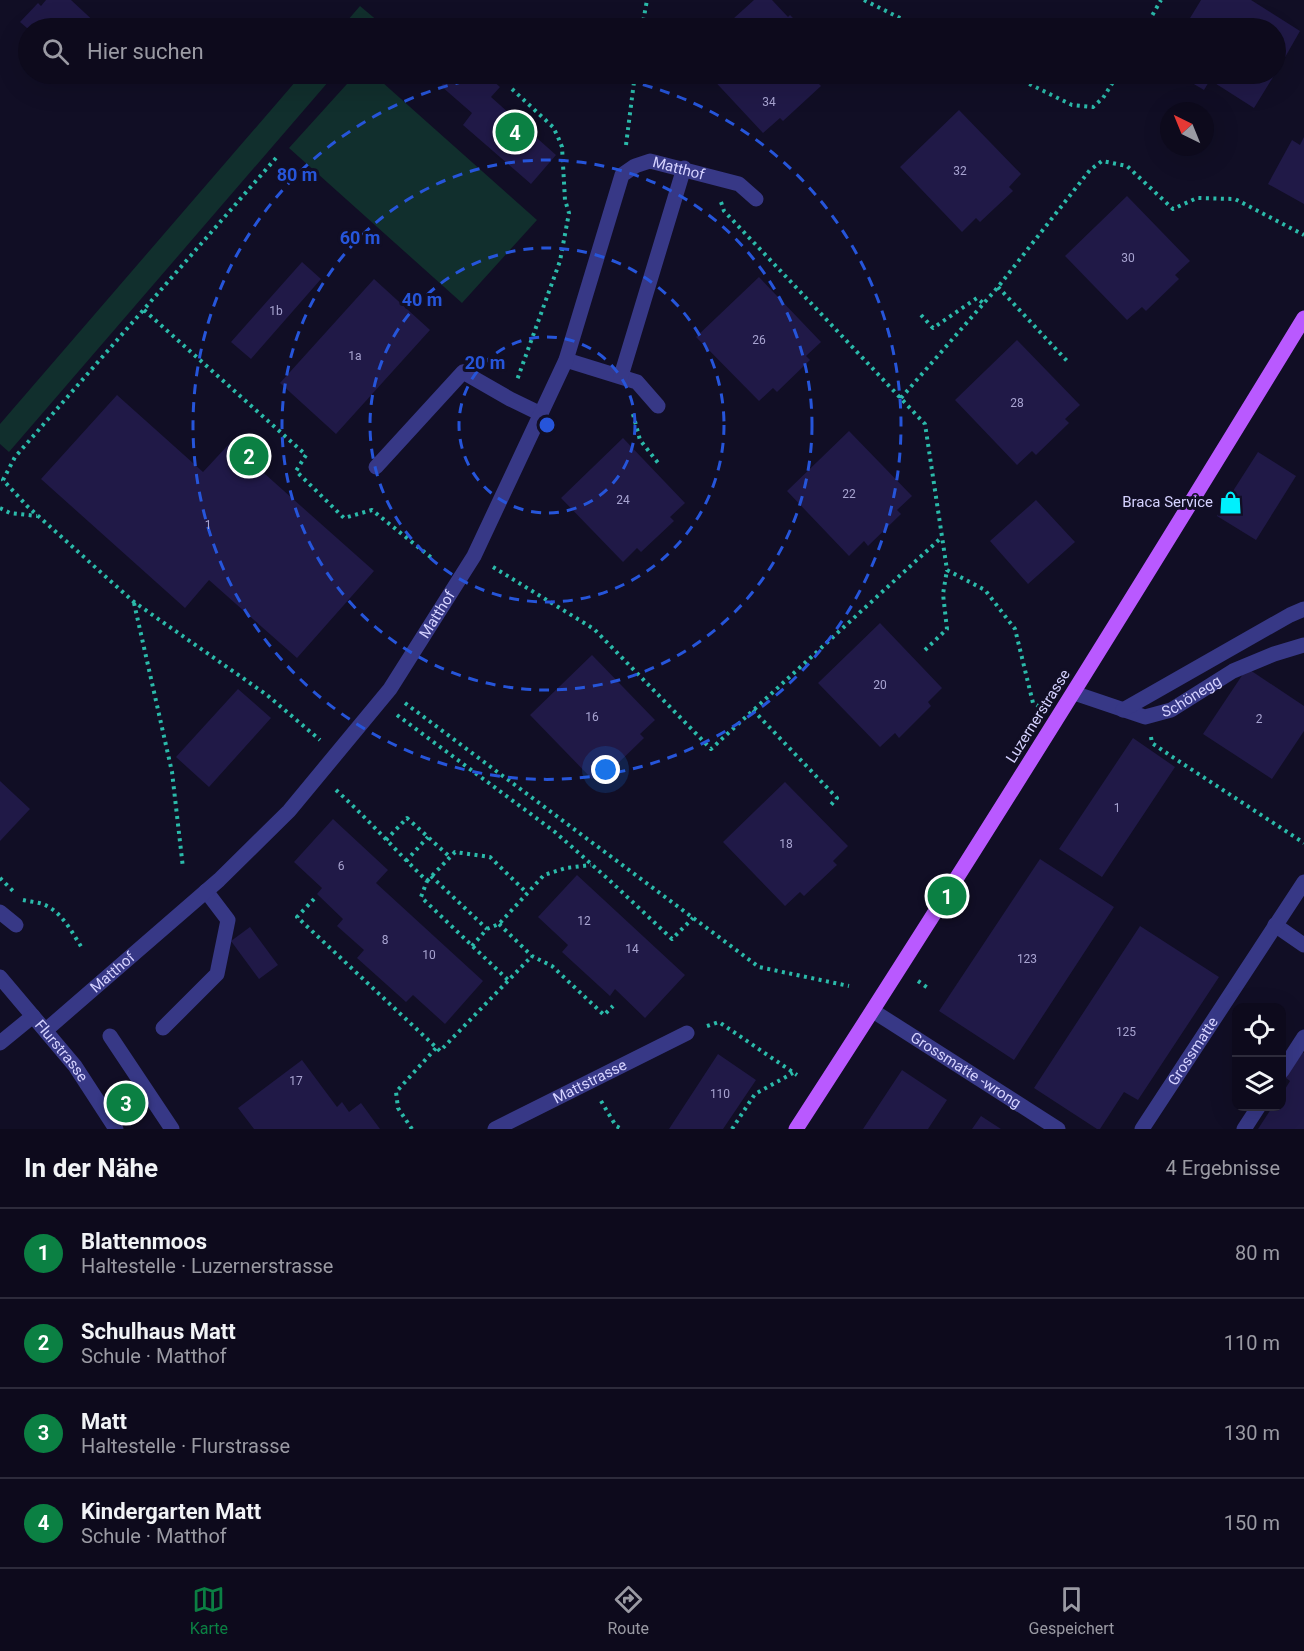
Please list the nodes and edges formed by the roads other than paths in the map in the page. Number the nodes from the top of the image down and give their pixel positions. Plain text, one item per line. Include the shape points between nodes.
1 (684, 168) junction
2 (756, 199) dead end
3 (1303, 321) edge
4 (566, 360) junction
5 (621, 376) junction
6 (658, 406) dead end
7 (541, 414) junction
8 (376, 467) dead end
9 (1304, 609) edge
10 (1304, 645) edge
11 (1074, 693) junction
12 (1123, 710) junction
13 (1304, 882) edge
14 (206, 891) junction
15 (0, 912) edge
16 (16, 925) dead end
17 (1275, 925) junction
18 (1304, 945) edge
19 (0, 977) edge
20 (873, 1011) junction
21 (33, 1016) junction
22 (163, 1028) dead end
23 (46, 1030) junction
24 (687, 1033) road end
25 (110, 1036) dead end
26 (1304, 1036) edge
27 (0, 1043) edge
28 (1286, 1063) edge
29 (1255, 1111) edge
30 (116, 1129) edge
31 (172, 1129) edge
32 (495, 1129) edge
33 (796, 1129) edge
34 (1058, 1129) edge
35 (1142, 1129) edge
36 (1244, 1129) edge

1 - 2 street, Matthof via 739,184
1 - 4 street, Matthof via 650,161 622,175
1 - 5 street
3 - 11 main road, Luzernerstrasse
4 - 5 street
4 - 7 street, Matthof
5 - 6 street via 637,382
7 - 8 street via 463,372
7 - 14 street, Matthof via 474,556 390,689 289,811
9 - 12 street
10 - 12 street, Schönegg via 1233,672 1171,710 1145,717
11 - 12 street, Schönegg
11 - 20 main road, Luzernerstrasse
13 - 17 street, Grossmatte
14 - 22 street via 228,920 217,974
14 - 23 street, Matthof
15 - 16 street
17 - 18 street
17 - 35 street, Grossmatte
19 - 21 street, Flurstrasse
20 - 33 main road, Luzernerstrasse
20 - 34 street, Grossmatte -wrong
21 - 23 street, Flurstrasse
21 - 27 street
23 - 30 street, Flurstrasse
24 - 32 street, Mattstrasse
25 - 31 street
26 - 28 street
29 - 36 street

